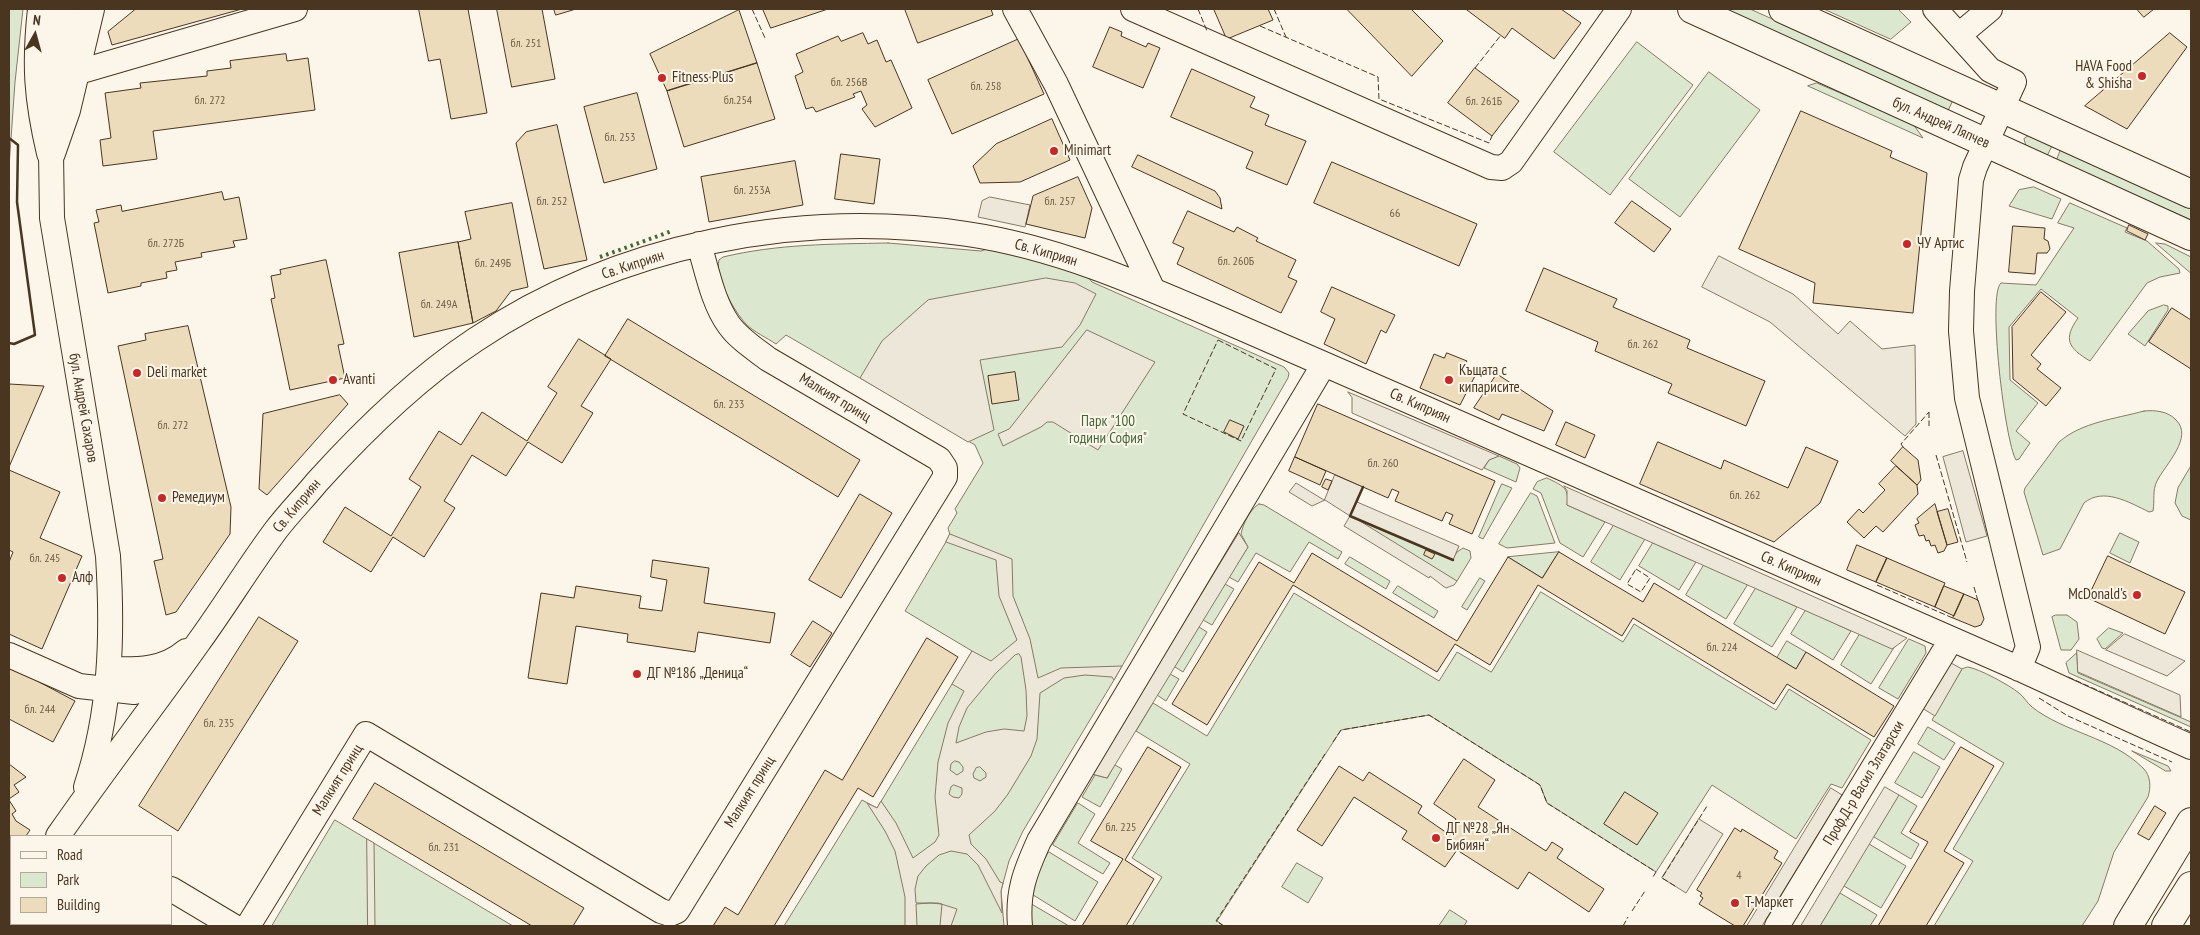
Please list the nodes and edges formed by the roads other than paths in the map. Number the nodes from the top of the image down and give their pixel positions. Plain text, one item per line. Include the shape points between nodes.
1 (42, 9) edge
2 (65, 9) edge
3 (90, 9) edge
4 (295, 9) edge
5 (1015, 9) edge
6 (1133, 9) edge
7 (1619, 9) edge
8 (1692, 9) edge
9 (1783, 9) edge
10 (1935, 9) edge
11 (1990, 9) edge
12 (1958, 35) junction
13 (75, 73) junction
14 (2002, 108) junction
15 (1986, 143) junction
16 (51, 152) junction
17 (2191, 194) edge
18 (2191, 236) edge
19 (699, 244) junction
20 (1153, 290) junction
21 (1324, 364) junction
22 (203, 637) junction
23 (1951, 640) junction
24 (9, 655) edge
25 (2019, 669) junction
26 (176, 674) junction
27 (109, 679) junction
28 (2191, 747) edge
29 (80, 806) junction
30 (2191, 822) edge
31 (69, 833) edge
32 (2191, 886) edge
33 (172, 890) edge
34 (233, 926) edge
35 (248, 926) edge
36 (1020, 926) edge
37 (1776, 926) edge
38 (2128, 926) edge
39 (2166, 926) edge

1 - 16 main road via 38,78 40,108
2 - 16 street, бул. Андрей Сахаров
3 - 13 main road
4 - 13 street
5 - 20 street via 1056,84
6 - 7 street via 1491,167 1502,168 1512,162
8 - 15 main road, бул. Андрей Ляпчев
9 - 14 main road
10 - 12 street
11 - 12 street
12 - 14 street via 1990,70 2014,82
13 - 16 main road
14 - 15 street
14 - 17 main road
15 - 18 main road, бул. Андрей Ляпчев
15 - 25 street via 1971,180 1962,291 1963,360 1972,426 2028,647
16 - 27 street, бул. Андрей Сахаров via 52,218 108,556
19 - 20 street, Св. Киприян via 746,234 817,228 902,228 962,234 1013,242 1060,255
19 - 22 street, Св. Киприян via 587,280 537,303 476,339 415,384 340,458 278,526
19 - 35 street, Малкият принц via 720,309 730,326 747,343 768,359 940,460 945,468 945,477 677,911 670,914 661,912 366,734
20 - 21 street, Св. Киприян
21 - 23 street, Св. Киприян
21 - 36 street via 1039,841 1019,892
22 - 26 street, Св. Киприян
22 - 27 street via 167,663
23 - 25 street, Св. Киприян
23 - 37 street, Проф.Д-р Васил Златарски
24 - 27 street via 80,686
25 - 28 street, Св. Киприян
26 - 27 street via 156,687 134,692
26 - 29 street, Св. Киприян
27 - 29 street, бул. Андрей Сахаров via 94,763
29 - 31 street, Св. Киприян
30 - 38 main road
32 - 39 main road
33 - 34 street

